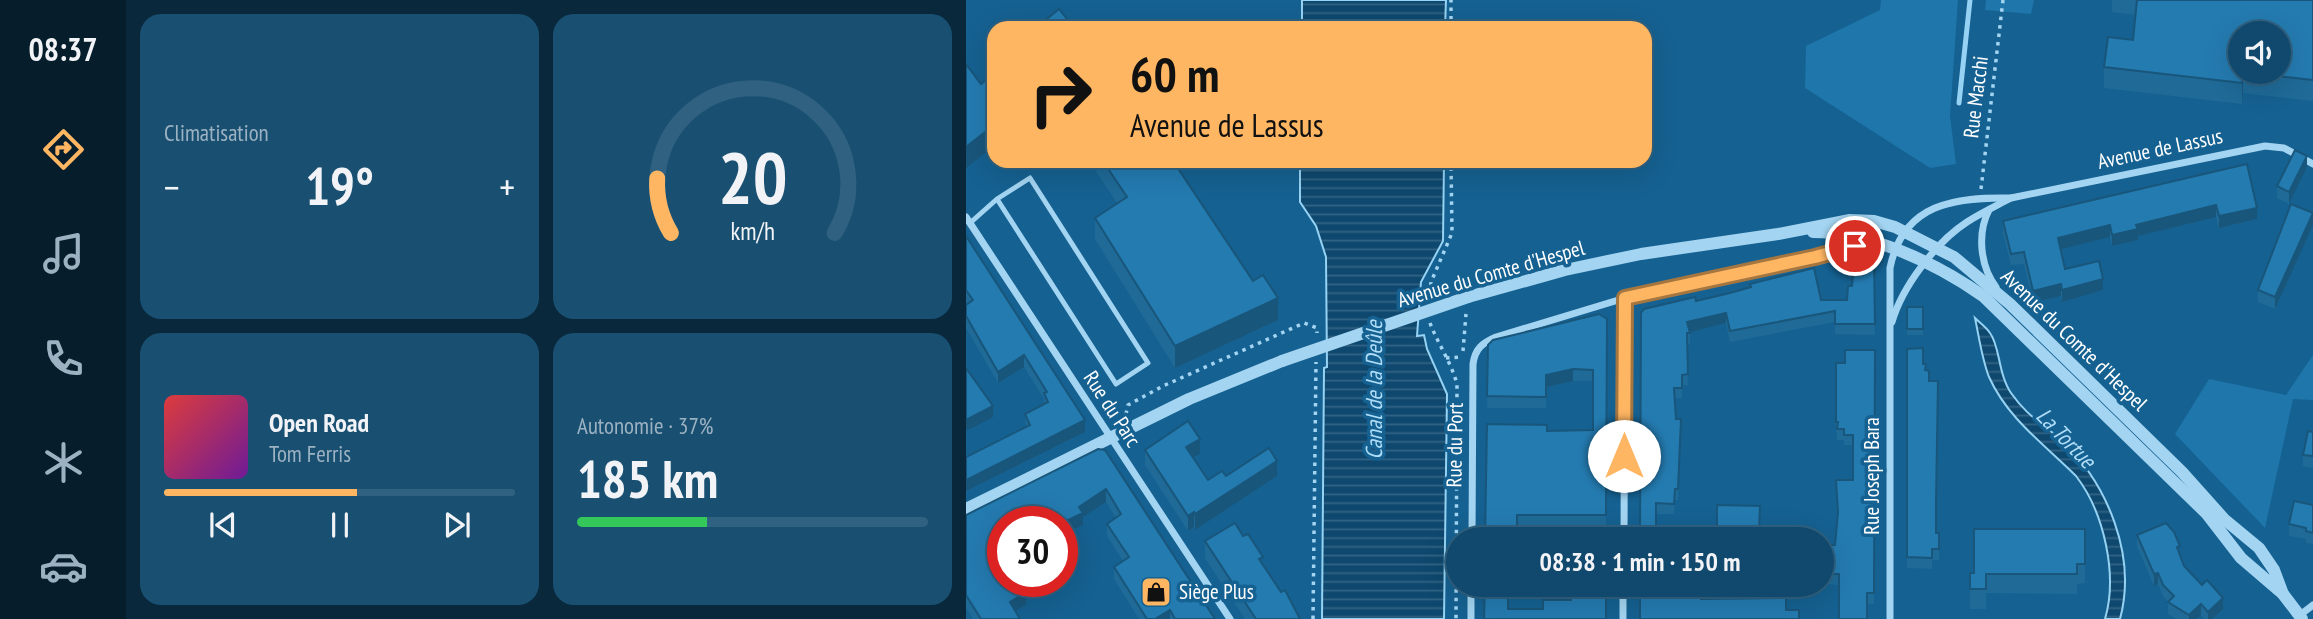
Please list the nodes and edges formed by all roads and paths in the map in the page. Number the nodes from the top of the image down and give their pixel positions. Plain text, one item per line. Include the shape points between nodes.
1 (1451, 0) edge
2 (2003, 0) edge
3 (1451, 21) edge
4 (2313, 164) edge
5 (1451, 168) edge
6 (1979, 198) junction
7 (2011, 198) junction
8 (997, 199) junction
9 (1989, 210) junction
10 (968, 220) edge
11 (1905, 231) junction
12 (1778, 234) junction
13 (1873, 241) junction
14 (1938, 247) junction
15 (1894, 250) junction
16 (1925, 263) junction
17 (1430, 296) dead end
18 (1625, 298) junction
19 (2010, 304) junction
20 (1466, 313) dead end
21 (1429, 322) dead end
22 (1889, 333) junction
23 (1317, 342) dead end
24 (1317, 356) dead end
25 (1462, 357) dead end
26 (1123, 431) junction
27 (1110, 438) junction
28 (966, 509) edge
29 (1472, 527) edge
30 (1623, 527) edge
31 (2283, 594) junction
32 (1471, 597) edge
33 (1623, 597) edge
34 (2313, 605) edge
35 (2301, 617) edge
36 (1230, 619) edge
37 (1313, 619) edge
38 (1456, 619) edge
39 (1471, 619) edge
40 (1623, 619) edge
41 (1890, 619) edge

1 - 3 path
2 - 6 path, Rue Macchi
4 - 7 street, Avenue de Lassus via 2284,148 2265,146
5 - 17 path via 1452,233 1431,282
6 - 7 street, Avenue de Lassus
6 - 11 street, Avenue de Lassus via 1939,205
7 - 9 street, Avenue de Lassus
8 - 8 lane via 1030,178 1149,363 1116,384
8 - 10 lane
9 - 14 street, Avenue de Lassus via 1958,228
9 - 19 street via 1983,224 1983,257 1989,277
10 - 27 street, Rue du Parc
11 - 12 street, Avenue du Comte d'Hespel via 1874,221 1850,220
11 - 14 street, Avenue du Comte d'Hespel
11 - 15 street, Rue Joseph Bara
12 - 13 street, Avenue du Comte d'Hespel via 1829,232
12 - 26 street, Avenue du Comte d'Hespel, bridge via 1604,261 1468,297 1282,360
13 - 15 street, Avenue du Comte d'Hespel
13 - 18 street
14 - 16 street, Rue Joseph Bara
14 - 19 street, Avenue du Comte d'Hespel
15 - 16 street, Avenue du Comte d'Hespel
15 - 22 street, Rue Joseph Bara
16 - 22 street, Rue Joseph Bara via 1903,295
16 - 31 street, Avenue du Comte d'Hespel via 1959,279 2002,313 2207,514 2248,565
18 - 29 street, Rue du Port via 1496,337 1476,351
18 - 30 street
19 - 31 street, Avenue du Comte d'Hespel via 2224,519 2259,548
20 - 25 path
21 - 38 path via 1457,384
22 - 41 street, Rue Joseph Bara
23 - 26 path via 1317,328 1304,323 1163,386 1128,405
24 - 37 path
26 - 27 street, Avenue du Comte d'Hespel
27 - 28 street, Avenue du Comte d'Hespel
27 - 36 street, Rue du Parc
31 - 35 street, Avenue du Comte d'Hespel
32 - 39 street
33 - 40 street
34 - 35 street

